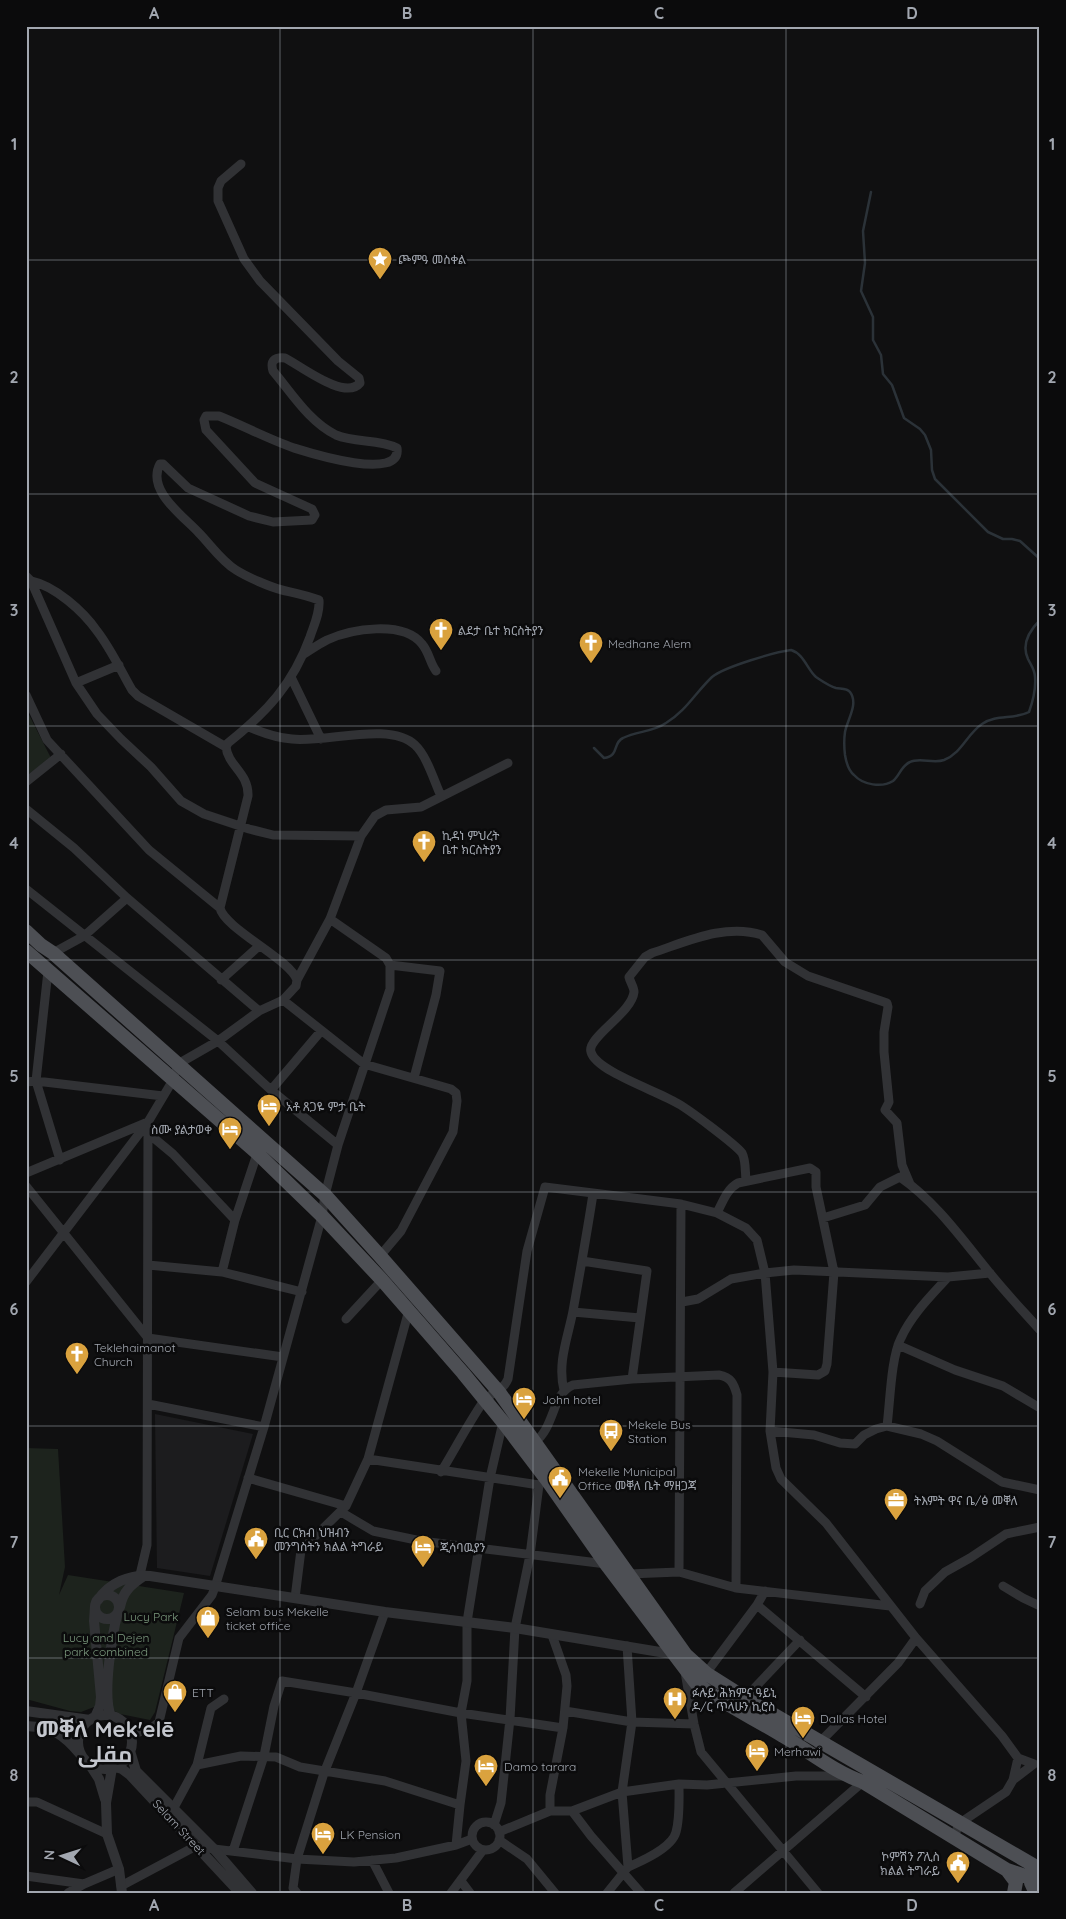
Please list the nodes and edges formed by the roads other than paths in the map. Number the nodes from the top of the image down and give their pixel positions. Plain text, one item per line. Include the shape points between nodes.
1 (240, 164) dead end
2 (28, 578) edge
3 (304, 654) junction
4 (119, 665) junction
5 (436, 671) dead end
6 (291, 677) junction
7 (76, 683) junction
8 (26, 695) edge
9 (248, 727) junction
10 (321, 739) junction
11 (226, 747) junction
12 (61, 754) junction
13 (508, 763) dead end
14 (26, 782) edge
15 (441, 796) junction
16 (26, 809) edge
17 (240, 826) junction
18 (361, 836) junction
19 (26, 889) edge
20 (127, 898) junction
21 (220, 908) junction
22 (330, 919) junction
23 (26, 931) edge
24 (84, 936) junction
25 (41, 945) junction
26 (259, 946) junction
27 (53, 953) junction
28 (28, 957) edge
29 (390, 965) junction
30 (48, 971) junction
31 (221, 980) junction
32 (297, 980) junction
33 (283, 1000) junction
34 (259, 1011) junction
35 (320, 1031) junction
36 (218, 1041) junction
37 (178, 1064) junction
38 (364, 1064) junction
39 (414, 1078) junction
40 (173, 1080) junction
41 (36, 1081) junction
42 (26, 1082) edge
43 (271, 1090) junction
44 (163, 1096) junction
45 (148, 1122) junction
46 (149, 1134) junction
47 (266, 1142) junction
48 (338, 1146) junction
49 (256, 1152) junction
50 (60, 1160) junction
51 (26, 1173) edge
52 (746, 1180) junction
53 (910, 1184) junction
54 (26, 1186) edge
55 (593, 1194) junction
56 (325, 1195) junction
57 (682, 1204) junction
58 (717, 1213) junction
59 (322, 1216) junction
60 (823, 1218) junction
61 (235, 1220) junction
62 (64, 1232) junction
63 (380, 1256) junction
64 (582, 1261) junction
65 (148, 1265) junction
66 (222, 1272) junction
67 (834, 1272) junction
68 (765, 1273) junction
69 (990, 1273) junction
70 (948, 1277) junction
71 (382, 1280) junction
72 (26, 1282) edge
73 (302, 1292) junction
74 (682, 1302) junction
75 (409, 1310) junction
76 (573, 1312) junction
77 (640, 1318) junction
78 (346, 1319) dead end
79 (1040, 1330) edge
80 (148, 1338) junction
81 (898, 1345) junction
82 (283, 1357) junction
83 (773, 1372) junction
84 (680, 1377) junction
85 (632, 1379) junction
86 (564, 1390) junction
87 (499, 1392) junction
88 (485, 1400) junction
89 (148, 1404) junction
90 (1038, 1405) edge
91 (503, 1422) junction
92 (888, 1426) junction
93 (264, 1427) junction
94 (770, 1430) junction
95 (535, 1442) junction
96 (368, 1459) junction
97 (441, 1472) junction
98 (248, 1478) junction
99 (490, 1478) junction
100 (548, 1479) junction
101 (1040, 1490) edge
102 (343, 1509) junction
103 (1040, 1527) edge
104 (478, 1547) junction
105 (530, 1555) junction
106 (606, 1564) junction
107 (679, 1572) junction
108 (629, 1574) junction
109 (141, 1577) junction
110 (1003, 1586) dead end
111 (215, 1587) junction
112 (736, 1588) junction
113 (765, 1591) junction
114 (295, 1598) junction
115 (97, 1603) junction
116 (920, 1604) dead end
117 (757, 1605) junction
118 (890, 1606) junction
119 (1040, 1606) edge
120 (119, 1610) junction
121 (384, 1612) junction
122 (467, 1622) junction
123 (515, 1628) junction
124 (552, 1635) junction
125 (916, 1638) junction
126 (800, 1640) junction
127 (627, 1646) junction
128 (682, 1660) junction
129 (702, 1679) junction
130 (356, 1693) junction
131 (866, 1697) junction
132 (745, 1698) junction
133 (224, 1699) dead end
134 (26, 1711) edge
135 (565, 1711) junction
136 (461, 1713) junction
137 (111, 1716) junction
138 (92, 1719) junction
139 (510, 1719) junction
140 (632, 1722) junction
141 (694, 1724) junction
142 (26, 1726) edge
143 (564, 1728) junction
144 (130, 1735) junction
145 (816, 1747) junction
146 (130, 1751) junction
147 (264, 1756) junction
148 (1018, 1758) junction
149 (87, 1762) junction
150 (197, 1765) junction
151 (114, 1768) junction
152 (324, 1772) junction
153 (847, 1776) junction
154 (868, 1777) junction
155 (1013, 1780) junction
156 (679, 1784) junction
157 (726, 1784) junction
158 (622, 1792) junction
159 (26, 1802) edge
160 (106, 1803) junction
161 (460, 1806) junction
162 (550, 1811) junction
163 (572, 1812) junction
164 (172, 1813) junction
165 (957, 1830) junction
166 (497, 1832) junction
167 (106, 1834) junction
168 (472, 1839) junction
169 (198, 1841) junction
170 (456, 1845) junction
171 (214, 1850) junction
172 (483, 1850) junction
173 (784, 1850) junction
174 (233, 1851) junction
175 (297, 1859) junction
176 (372, 1860) junction
177 (119, 1870) junction
178 (626, 1870) junction
179 (1008, 1870) junction
180 (26, 1876) edge
181 (460, 1881) junction
182 (1038, 1881) edge
183 (84, 1884) junction
184 (121, 1889) edge
185 (68, 1893) edge
186 (240, 1893) edge
187 (252, 1893) edge
188 (297, 1893) edge
189 (389, 1893) edge
190 (451, 1893) edge
191 (470, 1893) edge
192 (555, 1893) edge
193 (607, 1893) edge
194 (641, 1893) edge
195 (734, 1893) edge
196 (818, 1893) edge
197 (1014, 1893) edge

1 - 3 street via 221,181 218,201 244,260 260,281 338,361 359,378 360,383 353,388 340,388 278,357 271,364 273,371 302,408 336,434 389,444 397,448 398,453 391,463 375,465 338,460 294,448 219,416 206,416 206,430 255,483 312,509 316,515 312,520 302,522 273,522 249,516 188,488 163,464 158,466 158,482 173,508 236,570 280,590 319,600
2 - 4 street via 55,591 85,617 98,631
2 - 7 street
3 - 5 street via 337,636 390,628 409,633 423,644
3 - 6 street
4 - 7 street
4 - 11 street via 138,696
6 - 9 street via 270,706
6 - 10 street
7 - 17 street via 97,714 151,766 181,801 204,814
8 - 12 street via 47,740
9 - 10 street via 293,740
9 - 11 street
10 - 15 street via 382,733 405,738 422,753
11 - 17 street via 247,783 248,796
12 - 14 street
12 - 21 street via 149,850
13 - 15 street
15 - 18 street via 421,807 386,810 375,816
16 - 20 street
17 - 18 street via 273,835
17 - 21 street
18 - 22 street
19 - 24 street
20 - 24 street
20 - 31 street
21 - 26 street via 224,916
22 - 29 street via 386,958
22 - 32 street
23 - 25 main road
24 - 27 street
24 - 36 street
25 - 27 main road
25 - 28 street
26 - 31 street
26 - 32 street via 293,972
27 - 37 main road
28 - 30 main road
29 - 38 street via 390,989
29 - 39 street via 440,971
30 - 40 main road
30 - 41 street
31 - 34 street
32 - 33 street via 296,986
33 - 34 street
33 - 35 street
34 - 36 street
35 - 38 street
35 - 43 street
36 - 37 street
36 - 43 street
37 - 40 street
37 - 47 main road
38 - 39 street
38 - 48 street
39 - 63 street via 456,1093 454,1132 401,1231
40 - 44 street
40 - 49 main road
41 - 42 street
41 - 44 street
41 - 50 street
43 - 48 street
44 - 45 street
45 - 46 street
45 - 50 street
45 - 62 street
46 - 61 street via 173,1154
46 - 65 street
47 - 49 street
47 - 56 main road
48 - 56 street
49 - 59 main road
49 - 61 street
50 - 51 street
52 - 53 street via 743,1157 731,1144 677,1102 627,1080 599,1063 590,1049 629,1005 634,992 630,977 646,957 727,931 762,935 797,971 887,1003 884,1052 889,1102 886,1110 897,1123 902,1165
52 - 58 street via 733,1186
52 - 60 street via 810,1168 814,1170
53 - 60 street via 900,1177 880,1187 865,1205
53 - 69 street via 953,1226
54 - 62 street
55 - 57 street
55 - 64 street
55 - 87 street via 545,1187 527,1251 511,1370 506,1386
56 - 59 street
56 - 63 main road
57 - 58 street
57 - 74 street
58 - 68 street via 746,1228 757,1240
59 - 71 main road
59 - 73 street
60 - 67 street
61 - 66 street
62 - 72 street
62 - 80 street
63 - 87 main road
64 - 76 street
64 - 77 street via 647,1271
65 - 66 street
65 - 80 street
66 - 73 street
67 - 68 street via 794,1270
67 - 70 street
67 - 83 street via 825,1371 818,1375
68 - 74 street via 731,1279 698,1300
68 - 83 street
69 - 70 street
69 - 79 street
70 - 81 street via 916,1312
71 - 75 main road
71 - 78 street
73 - 82 street
74 - 84 street
75 - 88 main road
75 - 96 street
76 - 77 street
76 - 86 street via 562,1366
77 - 85 street
80 - 82 street
80 - 89 street
81 - 90 street via 955,1370 1003,1386
81 - 92 street
82 - 93 street
83 - 94 street
84 - 85 street
84 - 107 street
84 - 112 street via 726,1376 735,1386
85 - 86 street via 573,1385
86 - 95 street via 546,1432
87 - 88 street
87 - 95 main road
88 - 91 main road
88 - 97 street
89 - 93 street
89 - 109 street via 147,1545
91 - 99 street
91 - 100 main road
92 - 94 street via 870,1432 854,1444
92 - 101 street via 937,1441 1002,1482
93 - 98 street
94 - 118 street via 781,1479 826,1523
95 - 100 main road
96 - 97 street
96 - 102 street
97 - 99 street
98 - 102 street
98 - 111 street
99 - 100 street
99 - 104 street
100 - 105 street
100 - 106 main road
100 - 108 main road
102 - 104 street via 373,1531 421,1541
102 - 114 street via 301,1550
103 - 116 street via 1006,1534 945,1572 925,1591
104 - 105 street
104 - 122 street
105 - 106 street
105 - 123 street
106 - 128 main road
107 - 108 street
107 - 112 street
108 - 128 main road
109 - 111 street
109 - 115 street via 130,1577 114,1584 102,1593
109 - 120 street via 124,1593
110 - 119 street
111 - 114 street
111 - 144 street via 179,1638 159,1722 154,1727
112 - 113 street
113 - 117 street
113 - 118 street
114 - 121 street
115 - 120 street via 105,1595 112,1596 118,1601
115 - 120 street via 97,1613 103,1618 112,1618
115 - 138 street via 94,1625 101,1697
117 - 126 street
117 - 129 street
118 - 125 street
120 - 137 street via 112,1638 108,1692
121 - 122 street
121 - 130 street
122 - 123 street
122 - 136 street via 467,1680
123 - 124 street
123 - 139 street
124 - 127 street
124 - 135 street via 566,1675
125 - 131 street
125 - 148 street
126 - 131 street
126 - 132 street
127 - 128 street
127 - 140 street
128 - 129 main road
128 - 141 street
129 - 132 main road
129 - 145 main road via 713,1696
130 - 136 street
130 - 147 street via 282,1681
130 - 152 street
131 - 145 street
132 - 145 main road
133 - 150 street via 208,1714
134 - 138 street
135 - 140 street
135 - 143 street
136 - 139 street
136 - 161 street via 466,1761
137 - 138 street
137 - 144 street via 125,1725
138 - 149 street via 82,1728 78,1739 79,1750
139 - 143 street
139 - 166 street
140 - 141 street
140 - 158 street
141 - 157 street via 701,1752
142 - 149 street via 41,1726 57,1732
143 - 162 street via 550,1795
144 - 146 street
145 - 153 main road
145 - 154 main road
146 - 151 street
146 - 164 street via 136,1771
147 - 150 street via 241,1756
147 - 152 street
147 - 174 street
148 - 155 street
148 - 155 street via 1034,1764
149 - 151 street via 99,1768
149 - 160 street via 99,1779
150 - 164 street
151 - 160 street
151 - 164 street, Selam Street via 130,1774
152 - 161 street via 385,1782
152 - 175 street
153 - 154 main road
153 - 157 street via 796,1776
154 - 165 main road
154 - 173 street
155 - 165 street via 1006,1792
156 - 157 street
156 - 158 street
156 - 178 street via 676,1834 666,1845
157 - 173 street
158 - 163 street
158 - 178 street
159 - 167 street via 37,1802
160 - 167 street
161 - 170 street
162 - 163 street
162 - 166 street
163 - 178 street
164 - 169 street
165 - 179 main road
165 - 182 main road
166 - 168 street via 483,1822 476,1825
166 - 172 street via 493,1848
166 - 192 street via 527,1859
167 - 177 street
168 - 170 street
168 - 172 street
169 - 171 street, Selam Street
169 - 184 street
169 - 186 street, Selam Street
170 - 176 street
171 - 174 street
171 - 187 street, Selam Street
172 - 181 street
173 - 195 street
173 - 196 street
174 - 175 street
175 - 176 street
175 - 188 street via 293,1888
176 - 189 street
177 - 183 street
177 - 184 street
178 - 193 street
178 - 194 street
179 - 182 main road
179 - 197 main road via 1016,1882
180 - 183 street
181 - 190 street
181 - 191 street
183 - 185 street

